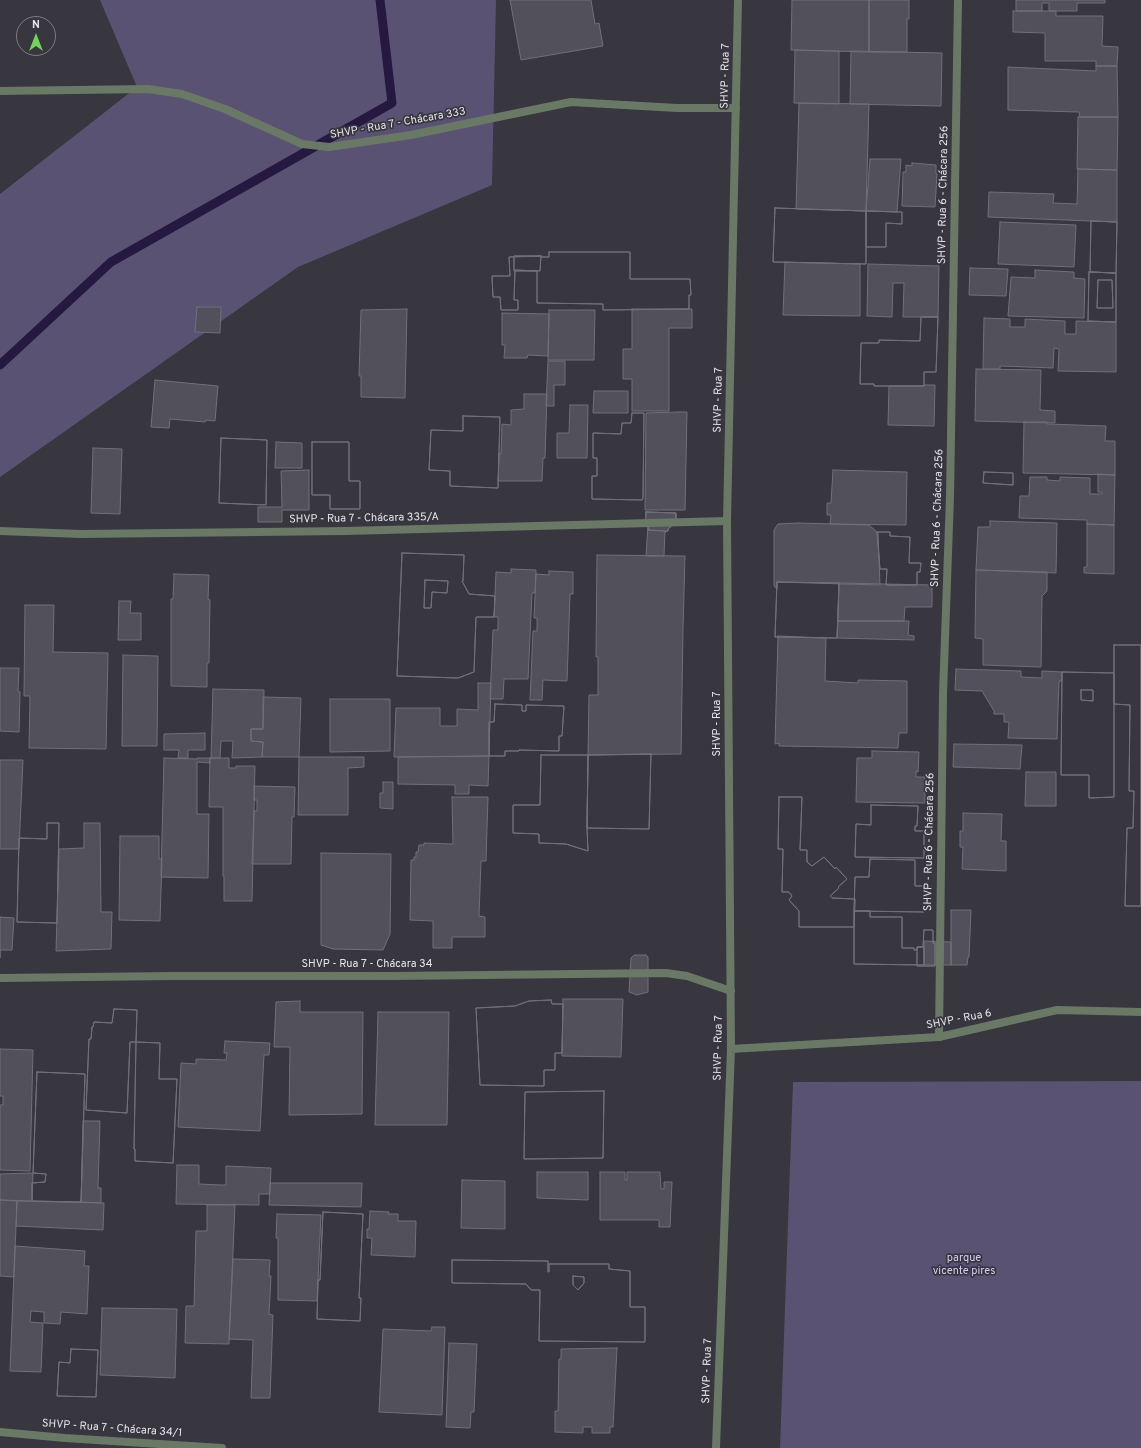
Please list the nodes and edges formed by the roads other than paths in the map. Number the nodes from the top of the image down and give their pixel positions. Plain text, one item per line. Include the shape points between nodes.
1 (738, 0) edge
2 (958, 0) edge
3 (0, 91) edge
4 (736, 108) junction
5 (727, 521) junction
6 (0, 531) edge
7 (0, 978) edge
8 (731, 992) junction
9 (1141, 1012) edge
10 (939, 1037) junction
11 (731, 1050) junction
12 (0, 1432) edge
13 (222, 1448) edge
14 (716, 1448) edge

1 - 4 street, SHVP - Rua 7
2 - 10 street, SHVP - Rua 6 - Chácara 256 via 950,489 943,694
3 - 4 street, SHVP - Rua 7 - Chácara 333 via 148,88 175,93 225,109 302,144 329,148 411,135 571,102 677,108
4 - 5 street, SHVP - Rua 7
5 - 6 street, SHVP - Rua 7 - Chácara 335/A via 346,531 81,534
5 - 8 street, SHVP - Rua 7
7 - 8 street, SHVP - Rua 7 - Chácara 34 via 666,973 687,976
8 - 11 street, SHVP - Rua 7
9 - 10 street, SHVP - Rua 6 via 1057,1010
10 - 11 street, SHVP - Rua 6
11 - 14 street, SHVP - Rua 7
12 - 13 street, SHVP - Rua 7 - Chácara 34/1

